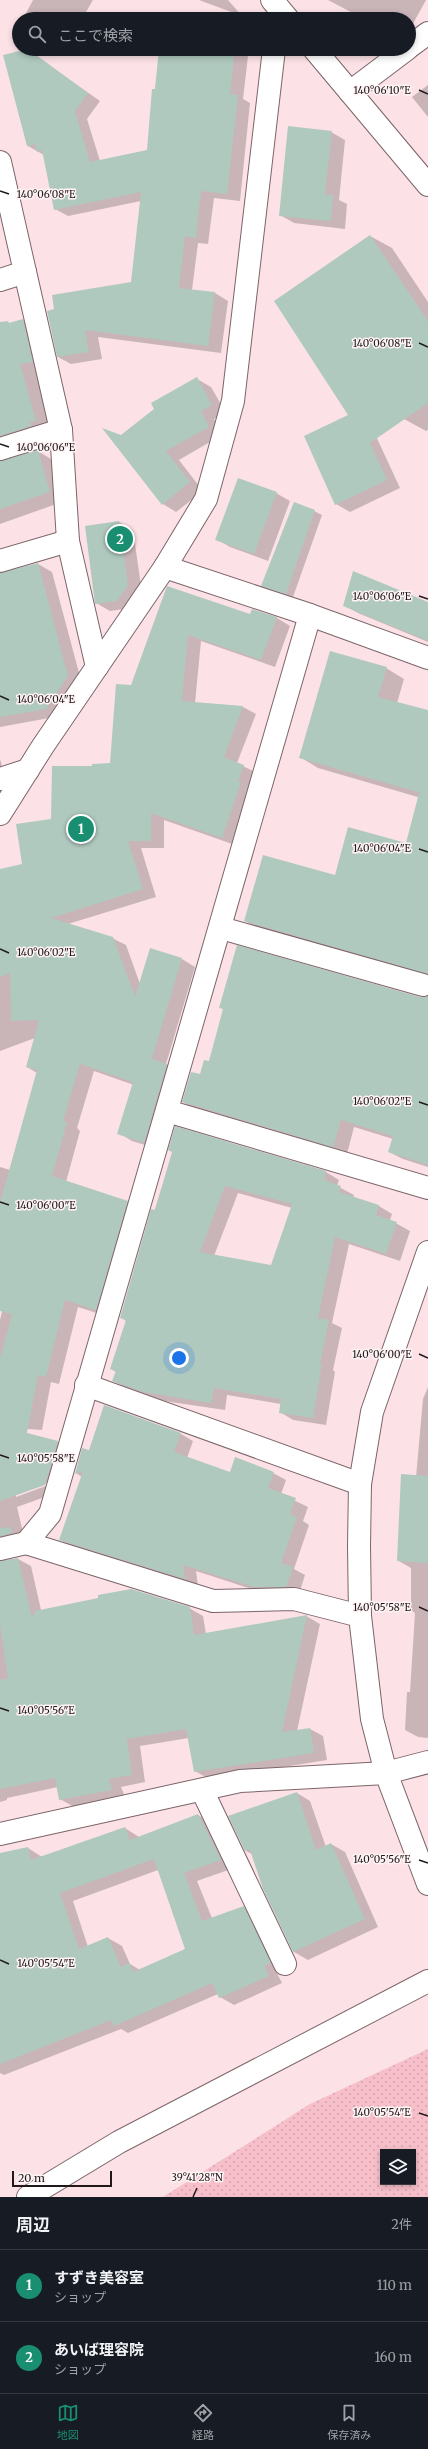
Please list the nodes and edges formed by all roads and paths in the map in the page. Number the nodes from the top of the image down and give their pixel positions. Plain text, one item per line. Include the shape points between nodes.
1 (428, 33) edge
2 (416, 42) edge
3 (273, 56) edge
4 (320, 56) edge
5 (397, 56) edge
6 (350, 92) junction
7 (0, 162) edge
8 (428, 185) edge
9 (25, 272) junction
10 (0, 280) edge
11 (61, 430) junction
12 (0, 449) edge
13 (68, 541) junction
14 (0, 561) edge
15 (165, 567) junction
16 (310, 615) junction
17 (428, 658) edge
18 (96, 667) junction
19 (28, 770) junction
20 (0, 779) edge
21 (0, 814) edge
22 (221, 928) junction
23 (423, 985) dead end
24 (167, 1111) junction
25 (428, 1188) edge
26 (428, 1252) edge
27 (86, 1385) junction
28 (360, 1484) junction
29 (26, 1543) junction
30 (0, 1549) edge
31 (360, 1616) junction
32 (428, 1762) edge
33 (386, 1773) junction
34 (202, 1790) junction
35 (0, 1834) edge
36 (428, 1884) edge
37 (285, 1964) dead end
38 (428, 1981) edge
39 (28, 2197) edge

1 - 2 street
3 - 15 street via 233,401 206,500
4 - 6 street
5 - 6 street
6 - 8 street
7 - 9 street
9 - 10 street
9 - 11 street
11 - 12 street
11 - 13 street
13 - 14 street
13 - 18 street
15 - 16 street
15 - 18 street
16 - 17 street
16 - 22 street
18 - 19 street
19 - 20 street
19 - 21 street
22 - 23 street
22 - 24 street
24 - 25 street
24 - 27 street
26 - 28 street via 372,1412
27 - 28 street
27 - 29 street via 50,1514
28 - 31 street
29 - 30 street
29 - 31 street via 214,1601 294,1599
31 - 33 street via 372,1719
32 - 33 street
33 - 34 street via 240,1781
33 - 36 street
34 - 35 street
34 - 37 street
38 - 39 street via 119,2142

